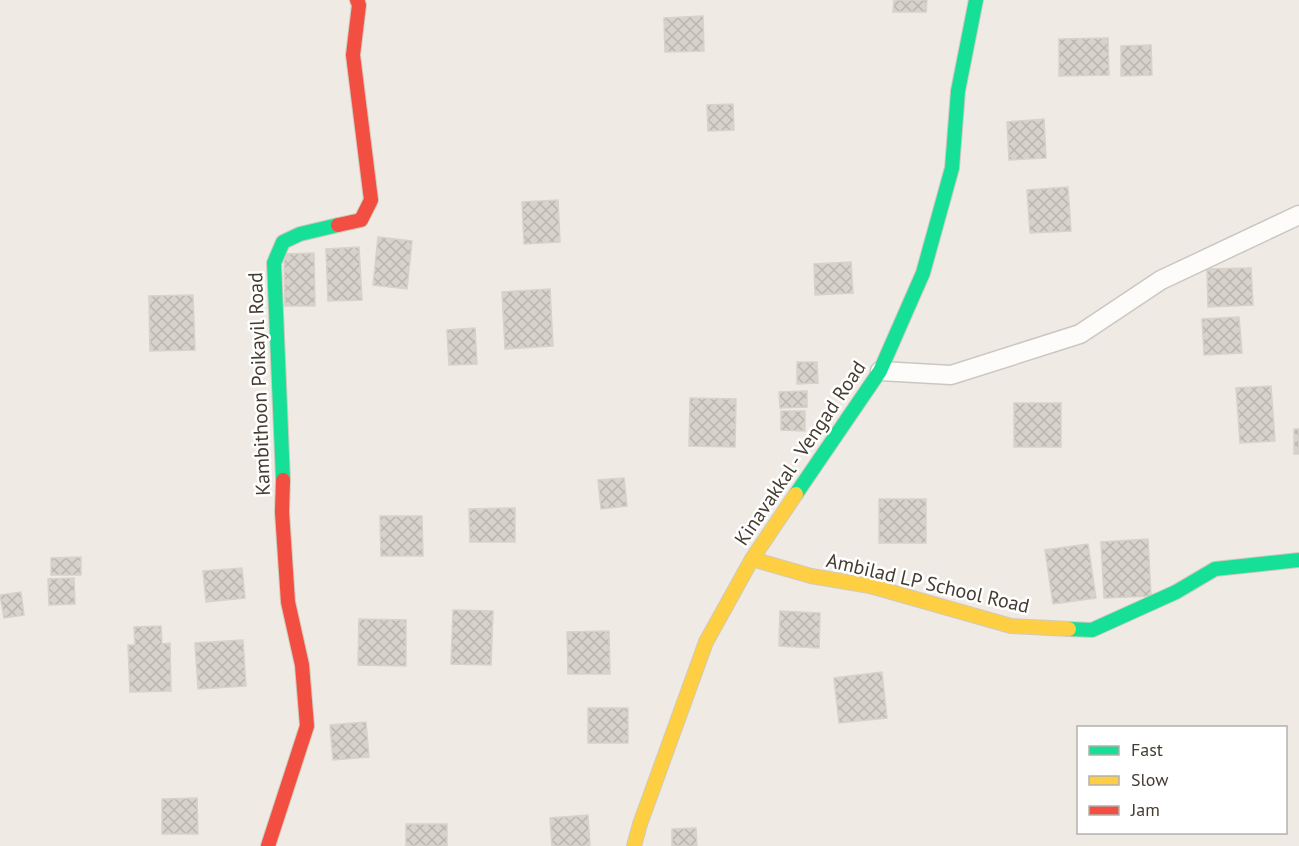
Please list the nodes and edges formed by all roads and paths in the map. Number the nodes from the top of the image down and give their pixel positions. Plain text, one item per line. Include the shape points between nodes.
1 (357, 0) edge
2 (976, 0) edge
3 (1299, 215) edge
4 (880, 371) junction
5 (752, 559) junction
6 (1299, 560) edge
7 (268, 846) edge
8 (634, 846) edge

1 - 7 street, Kambithoon Poikayil Road via 353,55 371,200 361,220 300,234 283,242 274,263 286,579 302,665 307,726
2 - 4 street, Kinavakkal - Vengad Road via 958,91 952,168 923,273
3 - 4 street via 1161,280 1080,334 951,375
4 - 5 street, Kinavakkal - Vengad Road
5 - 6 street, Ambilad LP School Road via 811,576 870,586 1011,626 1092,630 1176,592 1215,569
5 - 8 street, Kinavakkal - Vengad Road via 706,642

